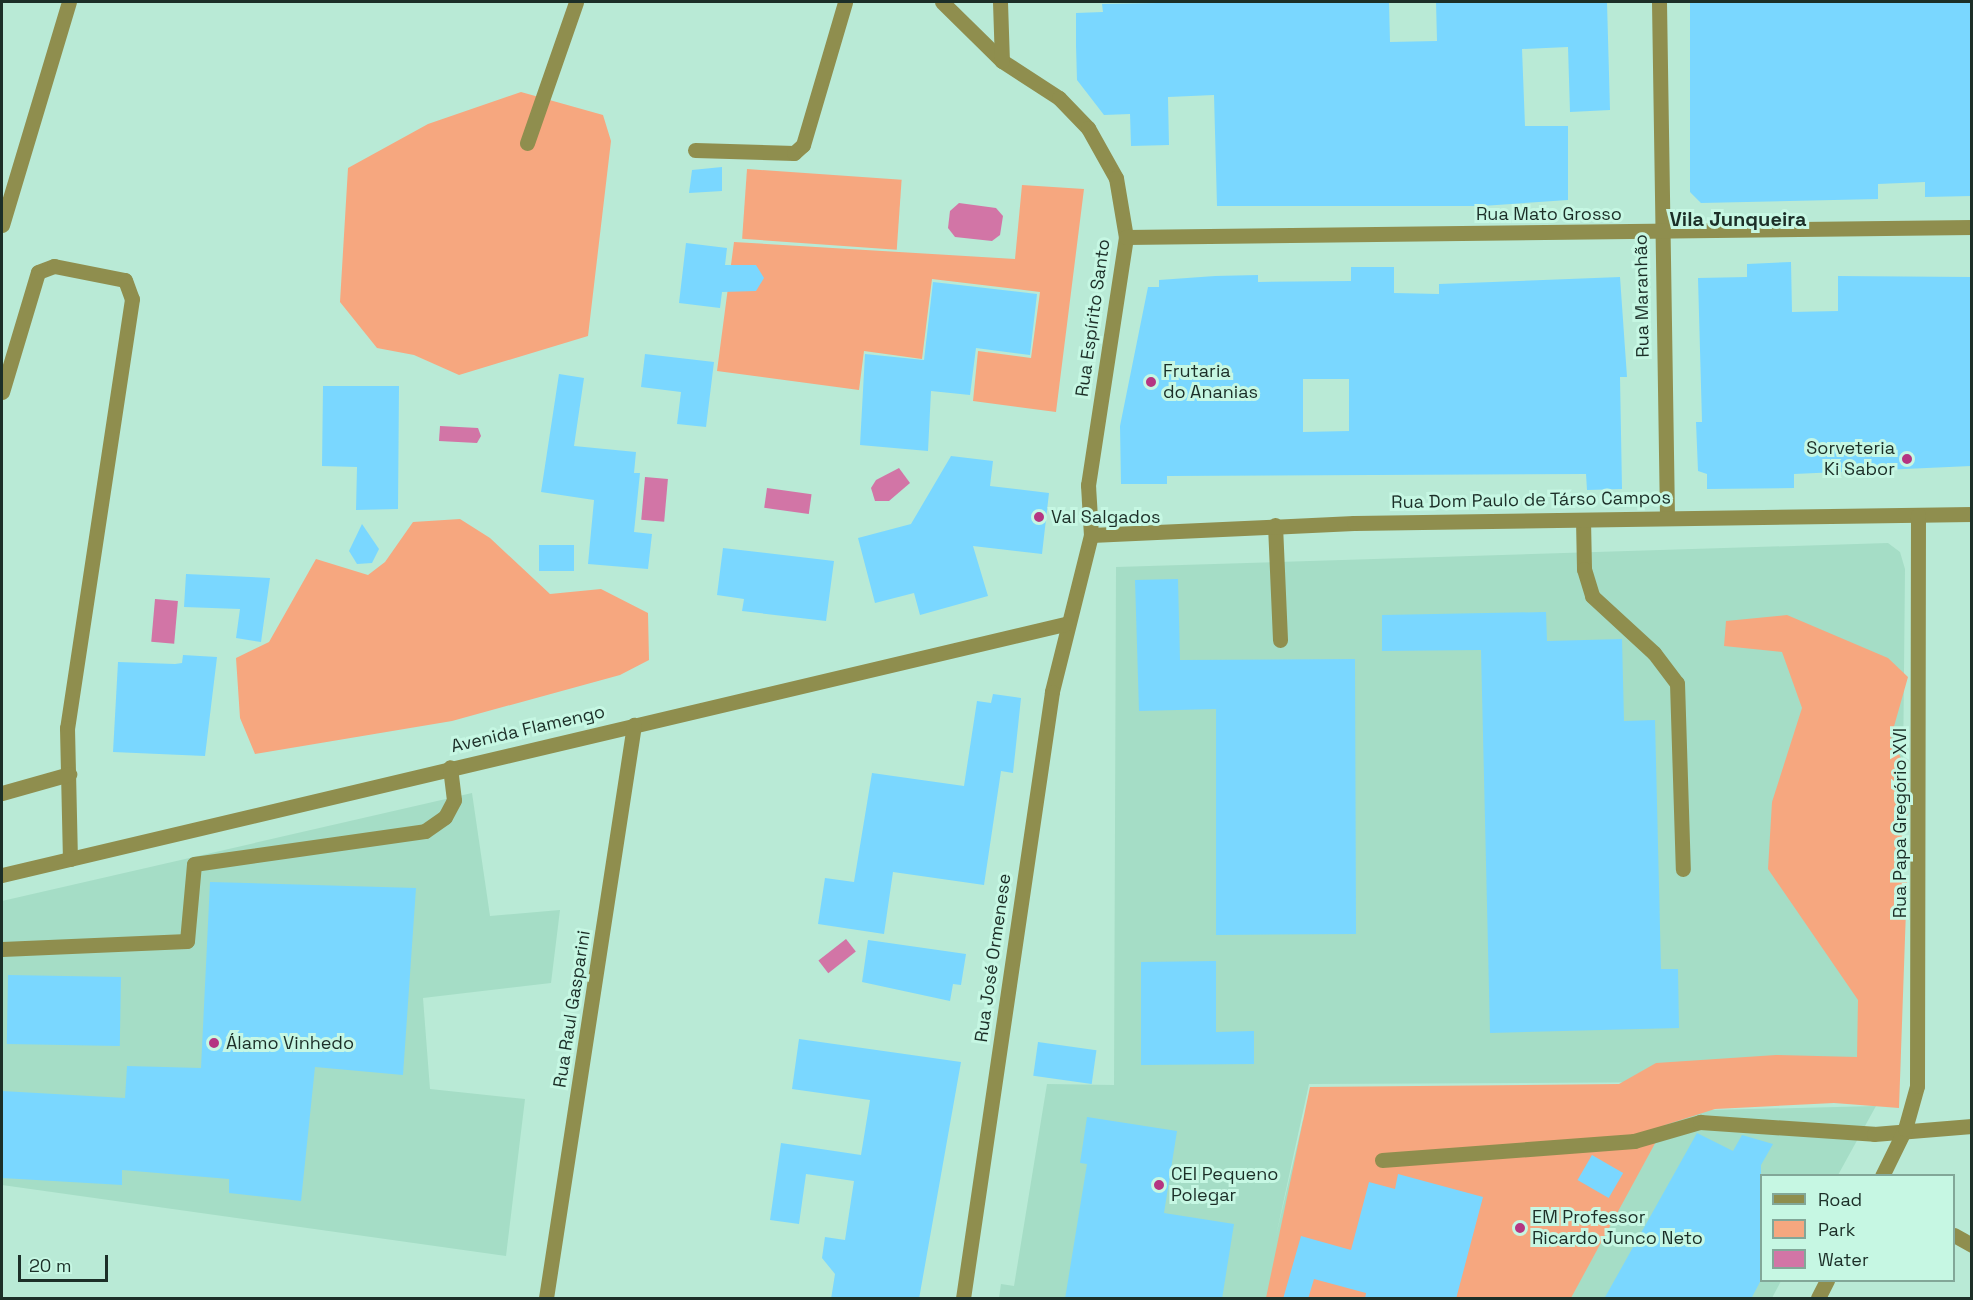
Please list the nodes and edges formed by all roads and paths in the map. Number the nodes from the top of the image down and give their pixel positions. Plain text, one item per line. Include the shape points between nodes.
1 (69, 2) edge
2 (576, 2) edge
3 (845, 2) edge
4 (942, 2) edge
5 (1000, 2) edge
6 (1659, 2) edge
7 (1002, 61) junction
8 (528, 143) dead end
9 (695, 150) dead end
10 (2, 225) edge
11 (1971, 227) edge
12 (1660, 234) junction
13 (1126, 237) junction
14 (2, 392) edge
15 (1971, 514) edge
16 (1918, 515) junction
17 (1667, 517) junction
18 (1583, 520) junction
19 (1275, 525) junction
20 (1091, 535) junction
21 (1065, 624) junction
22 (1280, 640) dead end
23 (634, 724) junction
24 (450, 766) junction
25 (69, 774) junction
26 (2, 793) edge
27 (70, 859) junction
28 (1683, 869) dead end
29 (2, 875) edge
30 (2, 949) edge
31 (1971, 1126) edge
32 (1905, 1129) junction
33 (1382, 1160) dead end
34 (1883, 1174) edge
35 (1955, 1236) edge
36 (1971, 1245) edge
37 (1826, 1282) edge
38 (546, 1299) edge
39 (963, 1299) edge
40 (1818, 1299) edge

1 - 10 street
2 - 8 street
3 - 9 street via 803,145 794,153
4 - 7 street, Rua Espírito Santo
5 - 7 street
6 - 12 street, Rua Maranhão
7 - 13 street, Rua Espírito Santo via 1059,98 1089,128 1116,178
11 - 12 street, Rua Mato Grosso
12 - 13 street, Rua Mato Grosso
12 - 17 street, Rua Maranhão
13 - 20 street, Rua Espírito Santo via 1088,485
14 - 25 street via 38,272 54,266 125,280 132,299 67,728
15 - 16 street, Rua Dom Paulo de Társo Campos
16 - 17 street, Rua Dom Paulo de Társo Campos
16 - 32 street, Rua Papa Gregório XVI via 1917,1086
17 - 18 street, Rua Dom Paulo de Társo Campos
18 - 19 street, Rua Dom Paulo de Társo Campos
18 - 28 street via 1584,568 1592,596 1654,653 1677,683
19 - 20 street, Rua Dom Paulo de Társo Campos
19 - 22 street
20 - 21 street, Rua Espírito Santo
21 - 23 street, Avenida Flamengo
21 - 39 street, Rua José Ormenese
23 - 24 street, Avenida Flamengo
23 - 38 street, Rua Raul Gasparini
24 - 27 street, Avenida Flamengo
24 - 30 street via 454,800 445,817 425,831 194,864 187,940
25 - 26 street
25 - 27 street
27 - 29 street, Avenida Flamengo
31 - 32 street
32 - 33 street via 1874,1134 1700,1122 1634,1141
32 - 34 street, Rua Papa Gregório XVI
35 - 36 street
37 - 40 street

